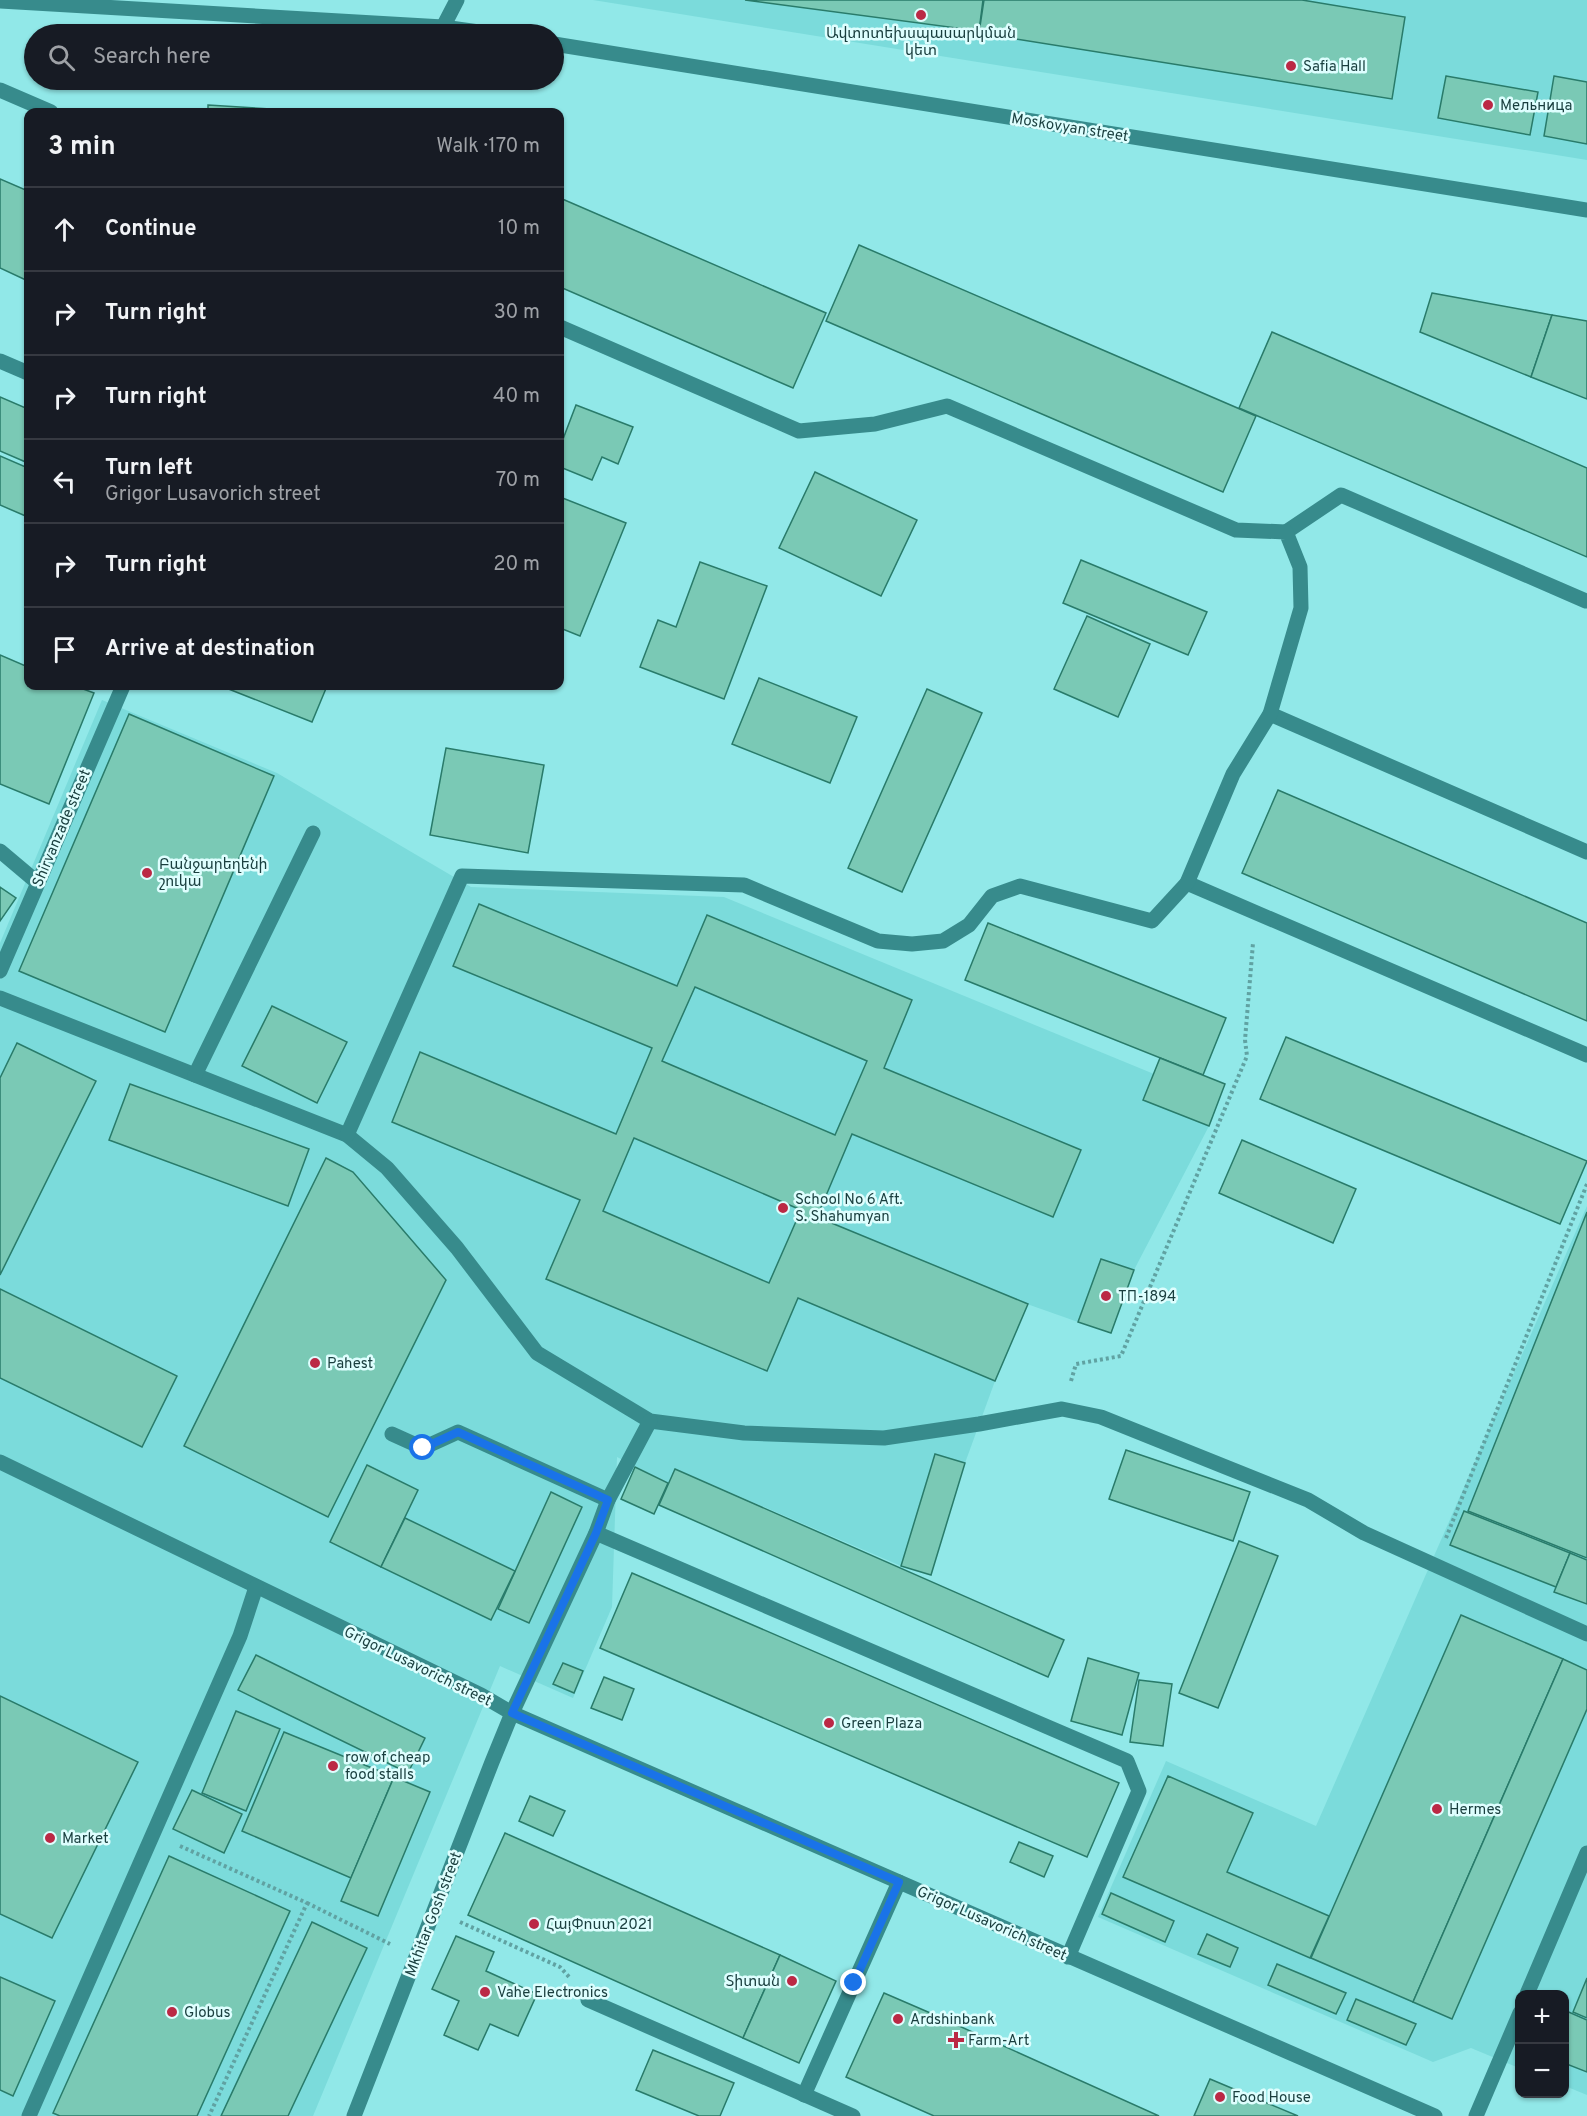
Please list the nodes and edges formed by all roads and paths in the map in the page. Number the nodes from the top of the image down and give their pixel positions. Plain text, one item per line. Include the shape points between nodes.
1 (457, 0) edge
2 (0, 1) edge
3 (392, 24) edge
4 (445, 24) edge
5 (564, 46) edge
6 (0, 90) edge
7 (42, 108) edge
8 (1587, 210) edge
9 (564, 329) edge
10 (0, 362) edge
11 (24, 371) edge
12 (1286, 532) junction
13 (1586, 600) edge
14 (121, 690) edge
15 (1270, 714) junction
16 (313, 833) dead end
17 (0, 851) edge
18 (1587, 852) edge
19 (38, 883) junction
20 (1187, 883) junction
21 (1256, 912) junction
22 (4, 948) edge
23 (0, 971) edge
24 (0, 998) edge
25 (1587, 1055) edge
26 (195, 1075) junction
27 (347, 1135) junction
28 (1587, 1185) edge
29 (1062, 1409) junction
30 (650, 1421) junction
31 (392, 1434) dead end
32 (0, 1462) edge
33 (608, 1500) junction
34 (1454, 1518) dead end
35 (596, 1533) junction
36 (256, 1587) junction
37 (1587, 1634) edge
38 (512, 1713) junction
39 (153, 1834) junction
40 (1587, 1853) edge
41 (899, 1882) junction
42 (307, 1903) junction
43 (459, 1922) dead end
44 (394, 1946) dead end
45 (1068, 1957) junction
46 (1529, 1990) edge
47 (588, 2000) joint
48 (1515, 2025) edge
49 (804, 2095) junction
50 (29, 2116) edge
51 (209, 2116) edge
52 (354, 2116) edge
53 (852, 2116) edge
54 (1435, 2116) edge
55 (1476, 2116) edge

1 - 4 street
2 - 3 street
5 - 8 street, Moskovyan street
6 - 7 street
9 - 12 street via 799,431 875,424 947,406 1236,530
10 - 11 street
12 - 13 street via 1341,495
12 - 15 street via 1300,567 1301,608
14 - 19 street, Shirvanzade street
15 - 18 street
15 - 20 street via 1233,774
16 - 26 street
17 - 19 street
19 - 22 street, Shirvanzade street
20 - 21 street
20 - 27 street via 1152,921 1020,886 992,896 969,926 943,941 912,944 878,941 744,885 462,876
21 - 25 street
21 - 29 path via 1247,1056 1121,1356 1076,1364
22 - 23 street, Shirvanzade street
24 - 26 street
26 - 27 street
27 - 30 street via 387,1168 450,1239 537,1353
28 - 34 path
29 - 30 street via 884,1438 744,1433
29 - 37 street via 1101,1417 1308,1500 1364,1533
30 - 33 street, Mkhitar Gosh street
31 - 33 street via 423,1448 458,1432
32 - 36 street, Grigor Lusavorich street
33 - 35 street, Mkhitar Gosh street
35 - 38 street, Mkhitar Gosh street
35 - 45 street via 1127,1761 1139,1791
36 - 38 street, Grigor Lusavorich street
36 - 39 street via 240,1636
38 - 41 street, Grigor Lusavorich street
38 - 52 street, Mkhitar Gosh street
39 - 42 path
39 - 50 street
40 - 46 street
41 - 45 street, Grigor Lusavorich street
41 - 49 street
42 - 44 path
42 - 51 path
43 - 47 path via 560,1966
45 - 54 street, Grigor Lusavorich street
47 - 49 street
48 - 55 street
49 - 53 street

